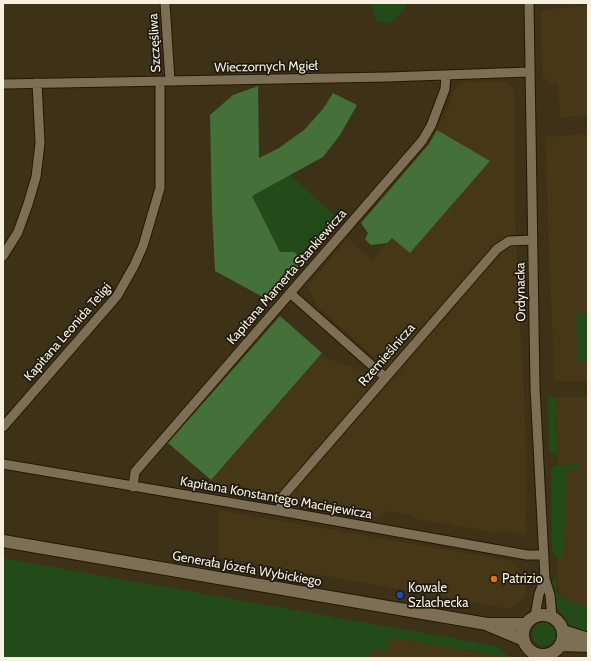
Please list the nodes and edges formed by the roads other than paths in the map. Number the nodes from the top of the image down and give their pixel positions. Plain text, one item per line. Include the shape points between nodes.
1 (166, 3) edge
2 (529, 3) edge
3 (530, 72) junction
4 (446, 75) junction
5 (160, 81) junction
6 (170, 81) junction
7 (37, 83) junction
8 (3, 84) edge
9 (533, 240) junction
10 (3, 256) edge
11 (290, 293) junction
12 (385, 377) junction
13 (3, 427) edge
14 (3, 464) edge
15 (133, 487) junction
16 (280, 511) junction
17 (3, 541) edge
18 (544, 555) junction
19 (545, 579) junction
20 (552, 617) junction
21 (530, 620) junction
22 (487, 624) junction
23 (563, 631) junction
24 (588, 639) edge
25 (524, 640) junction
26 (561, 645) junction
27 (588, 646) edge
28 (534, 655) edge
29 (549, 656) edge

1 - 6 street, Szczęśliwa
2 - 3 street, Ordynacka
3 - 4 street, Wieczornych Mgieł
3 - 9 street, Ordynacka
4 - 6 street, Wieczornych Mgieł
4 - 11 street, Kapitana Mamerta Stankiewicza via 445,90 431,126 422,141
5 - 6 street, Wieczornych Mgieł
5 - 7 street, Wieczornych Mgieł
5 - 13 street, Kapitana Leonida Teligi via 160,188 143,246 134,266 117,296
7 - 8 street, Wieczornych Mgieł
7 - 10 street via 40,143 36,177 18,232
9 - 12 street, Rzemieślnicza via 509,241 497,248
9 - 18 street, Ordynacka via 535,388
11 - 12 street
11 - 15 street, Kapitana Mamerta Stankiewicza via 135,472
12 - 16 street, Rzemieślnicza via 283,496
14 - 15 street, Kapitana Konstantego Maciejewicza
15 - 16 street, Kapitana Konstantego Maciejewicza
16 - 18 street, Kapitana Konstantego Maciejewicza via 527,555
17 - 22 main road, Generała Józefa Wybickiego
18 - 19 street, Ordynacka
19 - 20 street, Ordynacka via 550,594
19 - 21 street, Ordynacka
20 - 21 main road via 541,615
20 - 23 main road via 558,620
21 - 22 main road, Generała Józefa Wybickiego
21 - 25 main road via 524,630
22 - 25 main road, Generała Józefa Wybickiego
23 - 24 main road
23 - 26 main road
25 - 28 main road
26 - 27 main road
26 - 29 main road
28 - 29 main road

